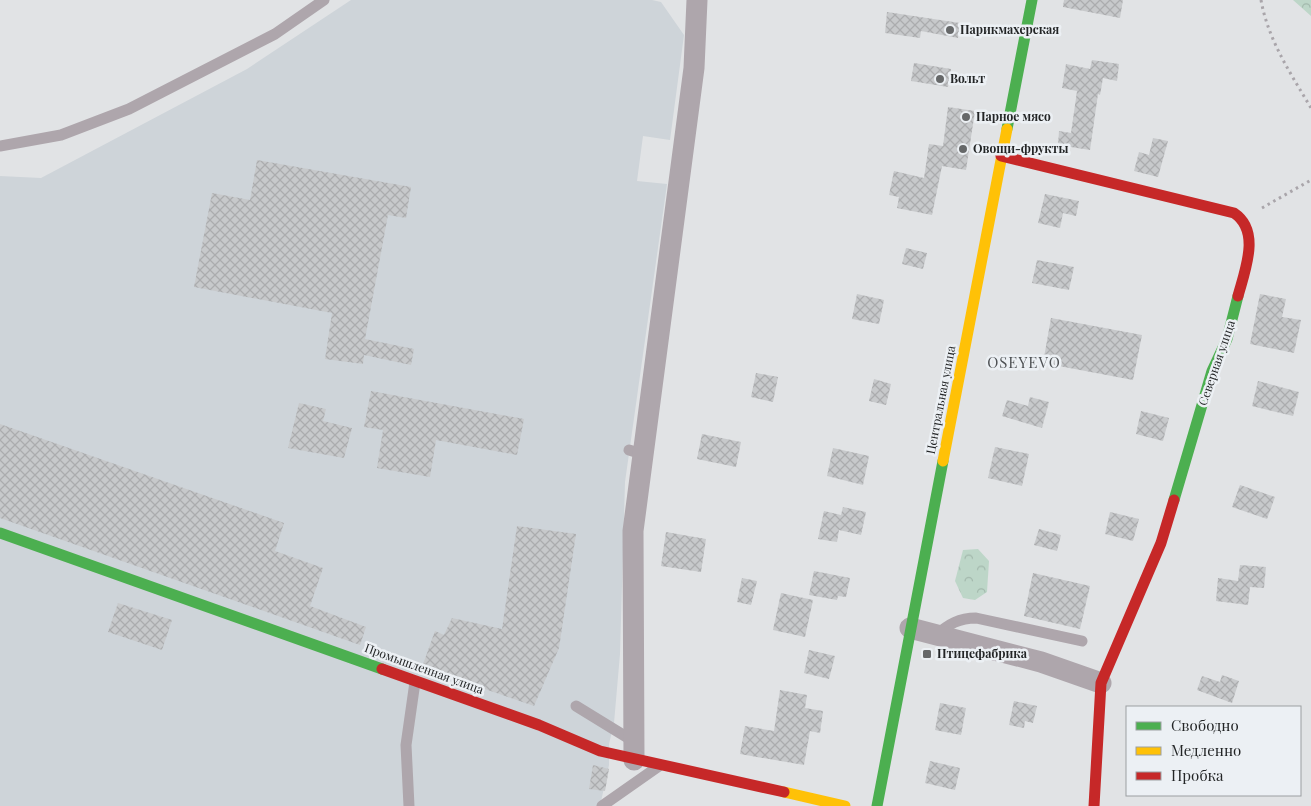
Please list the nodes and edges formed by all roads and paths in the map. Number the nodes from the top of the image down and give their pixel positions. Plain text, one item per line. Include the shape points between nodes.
1 (324, 0) edge
2 (697, 0) edge
3 (1032, 0) edge
4 (1261, 0) edge
5 (1311, 108) edge
6 (0, 146) edge
7 (1001, 156) junction
8 (1311, 180) edge
9 (1243, 218) junction
10 (0, 534) edge
11 (910, 628) junction
12 (936, 635) junction
13 (1082, 641) dead end
14 (415, 680) junction
15 (1101, 683) junction
16 (576, 706) dead end
17 (634, 750) junction
18 (660, 765) junction
19 (409, 806) edge
20 (602, 806) edge
21 (845, 806) edge
22 (877, 806) edge
23 (1094, 806) edge

1 - 6 lane via 275,34 129,109 61,135
2 - 17 street via 694,68 636,452
3 - 7 street, Центральная улица
4 - 5 path via 1265,21 1283,60
7 - 9 street via 1234,213
7 - 11 street, Центральная улица
8 - 9 path
9 - 15 street, Северная улица via 1249,232 1249,246 1227,340 1212,371 1161,544
10 - 14 street, Промышленная улица
11 - 12 street
11 - 22 street, Центральная улица
12 - 13 lane via 962,618 976,618
12 - 15 street via 1041,662
14 - 17 street, Промышленная улица via 539,724 600,750
14 - 19 lane via 406,745
15 - 23 street, Северная улица
16 - 17 lane
17 - 18 street, Промышленная улица
18 - 20 lane
18 - 21 street, Промышленная улица

